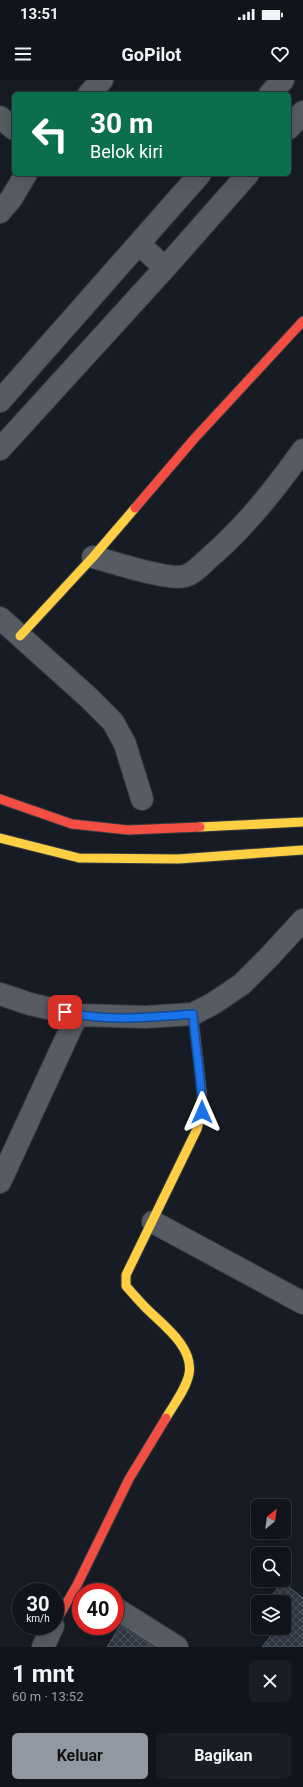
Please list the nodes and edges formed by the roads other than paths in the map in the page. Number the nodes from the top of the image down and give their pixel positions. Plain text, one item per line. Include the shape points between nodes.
1 (102, 80) edge
2 (283, 80) edge
3 (91, 92) edge
4 (272, 92) edge
5 (303, 112) edge
6 (0, 117) edge
7 (291, 126) edge
8 (12, 127) edge
9 (25, 176) edge
10 (198, 176) edge
11 (246, 176) edge
12 (0, 212) edge
13 (139, 244) junction
14 (165, 268) junction
15 (303, 321) edge
16 (0, 401) edge
17 (0, 449) edge
18 (303, 450) edge
19 (93, 557) junction
20 (0, 618) edge
21 (20, 636) junction
22 (0, 799) edge
23 (142, 799) dead end
24 (303, 822) edge
25 (0, 838) edge
26 (303, 850) edge
27 (303, 920) edge
28 (0, 994) edge
29 (193, 1014) junction
30 (77, 1015) junction
31 (8, 1146) edge
32 (0, 1182) edge
33 (153, 1222) junction
34 (303, 1303) edge
35 (85, 1583) edge
36 (72, 1602) edge
37 (64, 1612) edge
38 (124, 1614) edge
39 (49, 1635) edge
40 (43, 1647) edge
41 (176, 1647) edge

1 - 3 street
2 - 4 street
5 - 7 street
6 - 8 street
9 - 12 street
10 - 13 street
11 - 14 street
13 - 14 street
13 - 16 street
14 - 17 street
15 - 19 street via 194,440
18 - 19 street via 250,519 194,571 184,576 168,575
19 - 21 street
20 - 21 street
21 - 23 street via 113,722 125,744
22 - 24 street via 72,824 128,830
25 - 26 street via 79,858 178,859
27 - 29 street via 242,984
28 - 30 street
29 - 30 street via 146,1017
29 - 33 street via 202,1112 197,1129
30 - 31 street
31 - 32 street
33 - 34 street
33 - 35 street via 126,1275 126,1286 181,1344 189,1360 189,1372 169,1413 129,1479
36 - 37 street
38 - 41 street
39 - 40 street

